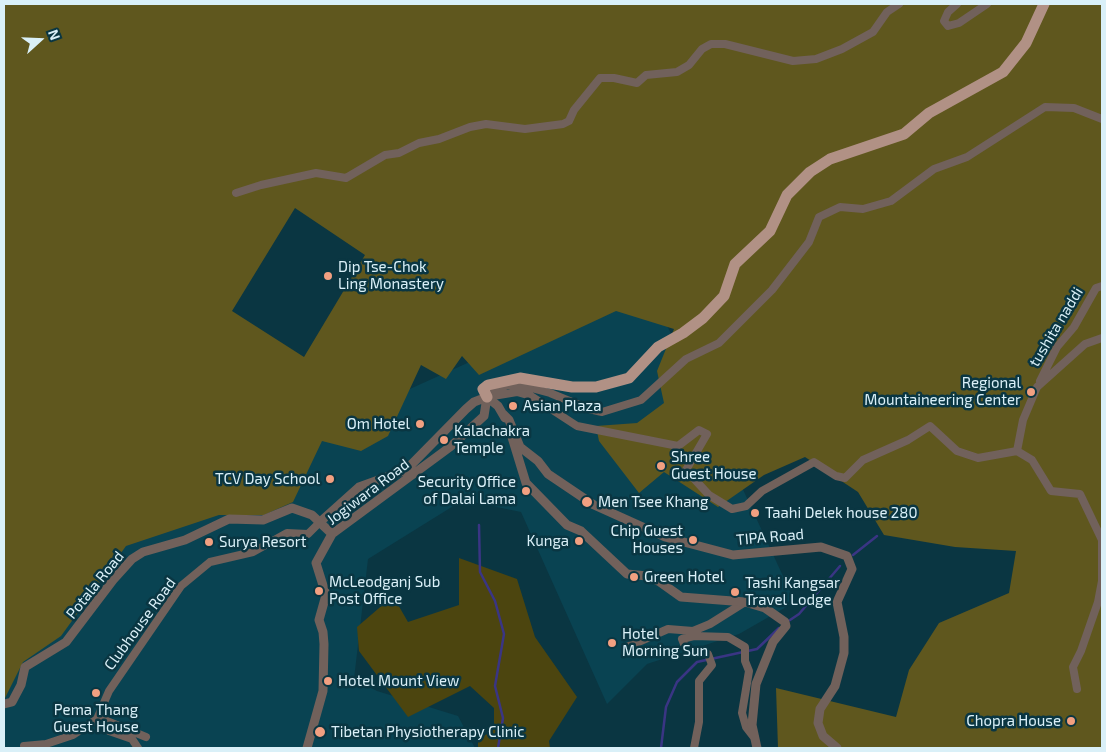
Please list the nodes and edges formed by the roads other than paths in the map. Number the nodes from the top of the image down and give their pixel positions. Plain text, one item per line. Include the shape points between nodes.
1 (899, 4) edge
2 (957, 4) edge
3 (987, 4) edge
4 (1044, 4) edge
5 (1102, 118) edge
6 (236, 194) dead end
7 (1102, 286) edge
8 (1102, 338) edge
9 (1037, 387) junction
10 (487, 397) junction
11 (503, 414) junction
12 (1017, 451) junction
13 (320, 522) junction
14 (332, 534) junction
15 (745, 602) junction
16 (627, 647) dead end
17 (1077, 689) dead end
18 (4, 704) edge
19 (97, 718) junction
20 (754, 736) junction
21 (146, 737) dead end
22 (24, 746) dead end
23 (138, 748) edge
24 (308, 748) edge
25 (694, 748) edge
26 (758, 748) edge
27 (837, 748) edge

1 - 6 street via 887,12 873,32 842,49 816,58 793,61 725,44 711,44 677,72 646,75 637,83 600,78 563,124 525,129 486,124 470,127 385,155 346,178 316,173
2 - 3 street via 944,21 948,26 959,23
4 - 10 main road via 1026,43 1003,72 929,112 904,134 830,159 810,172 787,195 770,231 736,264 724,296 683,334 658,347 629,378 588,387 520,378 488,385 483,390
5 - 10 street via 1074,108 1045,106 967,157 934,169 891,201 863,209 840,207 819,217 809,242 772,290 719,343 686,359 641,400 602,412 520,385 498,387 487,392
7 - 9 street, tushita naddi via 1096,288 1074,327 1057,347
8 - 9 street via 1085,344
9 - 12 street, tushita naddi via 1023,420
10 - 11 street
10 - 12 street via 517,392 531,396 577,426 678,446 699,430 707,434 686,470 709,495 732,509 746,506 762,491 814,462 845,478 863,460 908,440 930,426 957,451 978,458
10 - 13 street via 466,409 406,470 360,487
10 - 14 street, Jogiwara Road via 484,416 450,447
11 - 15 street via 526,483 567,525 581,531 627,574 647,576 681,597
11 - 27 street, TIPA Road via 510,420 520,447 548,474 594,505 666,538 733,555 821,547 847,556 852,569 837,602 844,653 835,686 820,709 818,723 823,736
12 - 17 street via 1032,460 1052,491 1080,494 1102,540 1102,581 1098,602 1073,667
13 - 14 street
13 - 18 street, Potala Road via 312,515 292,508 263,520 229,518 185,540 143,552 113,580 66,642 25,667 21,685 12,702
13 - 19 street, Clubhouse Road via 308,534 287,533 253,552 210,562 181,586 109,691
14 - 24 street, Jogiwara Road via 316,563 326,596 319,620 324,644 323,691
15 - 16 street via 693,631 668,629
15 - 20 street via 765,608 780,617 786,626 773,642 756,684
19 - 21 street
19 - 22 street via 73,735 46,744
19 - 23 street via 109,731 132,739
20 - 25 street via 746,727 742,713 749,671 745,647 728,637 694,636 682,639 686,649 708,654 711,661 699,681 699,722
20 - 26 street

